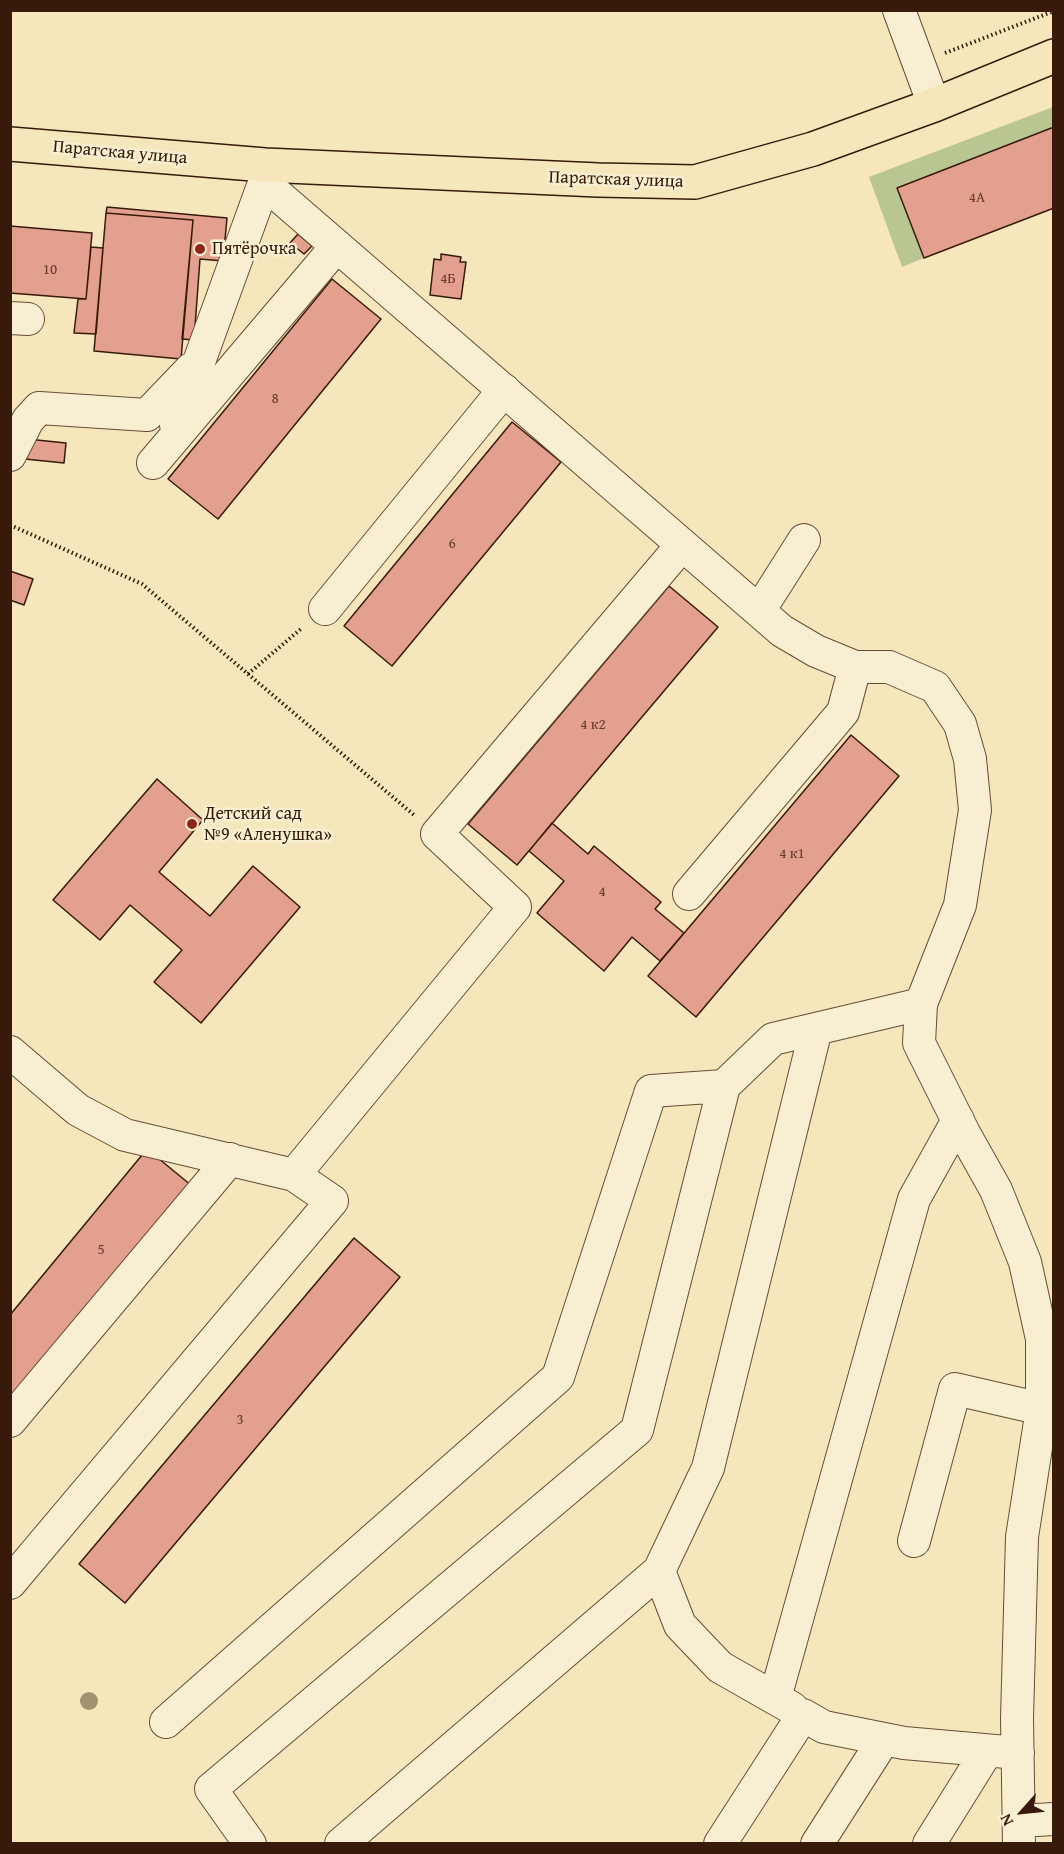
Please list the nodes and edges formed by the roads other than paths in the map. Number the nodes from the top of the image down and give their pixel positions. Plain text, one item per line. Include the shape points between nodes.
1 (899, 10) edge
2 (1053, 56) edge
3 (934, 105) junction
4 (10, 144) edge
5 (265, 174) junction
6 (338, 246) junction
7 (198, 362) junction
8 (504, 390) junction
9 (10, 455) edge
10 (804, 540) dead end
11 (682, 545) junction
12 (325, 609) road end
13 (759, 611) junction
14 (855, 667) junction
15 (690, 894) dead end
16 (921, 1004) junction
17 (816, 1029) junction
18 (11, 1053) edge
19 (724, 1086) junction
20 (958, 1120) junction
21 (230, 1159) junction
22 (294, 1175) junction
23 (1042, 1409) junction
24 (10, 1421) edge
25 (914, 1541) dead end
26 (659, 1571) junction
27 (10, 1583) edge
28 (775, 1698) junction
29 (803, 1714) junction
30 (166, 1722) dead end
31 (884, 1739) junction
32 (987, 1751) junction
33 (1018, 1753) junction
34 (1053, 1819) edge
35 (1018, 1832) edge
36 (250, 1844) edge
37 (341, 1844) edge
38 (720, 1844) edge
39 (817, 1844) edge
40 (929, 1844) edge

1 - 3 street
2 - 3 main road, Паратская улица
3 - 5 main road, Паратская улица via 813,149 695,182
4 - 5 main road, Паратская улица
5 - 6 street
5 - 7 street
6 - 7 street via 162,452
6 - 8 street
7 - 9 street via 147,415 39,408 28,420
8 - 11 street
8 - 12 street
10 - 13 street
11 - 13 street
11 - 22 street via 437,834 515,907
13 - 14 street via 782,631 816,651
14 - 15 street via 843,712
14 - 16 street via 889,667 934,687 960,724 970,759 975,810 960,905
16 - 17 street
16 - 20 street via 919,1043
17 - 19 street via 773,1040
17 - 26 street via 708,1468
18 - 21 street via 78,1110 125,1135
19 - 30 street via 651,1091 558,1377
19 - 36 street via 637,1430 211,1789
20 - 23 street via 996,1190 1025,1262 1042,1338
20 - 28 street via 914,1199
21 - 22 street
21 - 24 street
22 - 27 street via 332,1201
23 - 25 street via 955,1389
23 - 33 street via 1022,1537
26 - 28 street via 680,1625 720,1667
26 - 37 street
28 - 29 street
29 - 31 street via 824,1727
29 - 38 street
31 - 32 street
31 - 39 street
32 - 33 street
32 - 40 street
33 - 35 street
34 - 35 street

